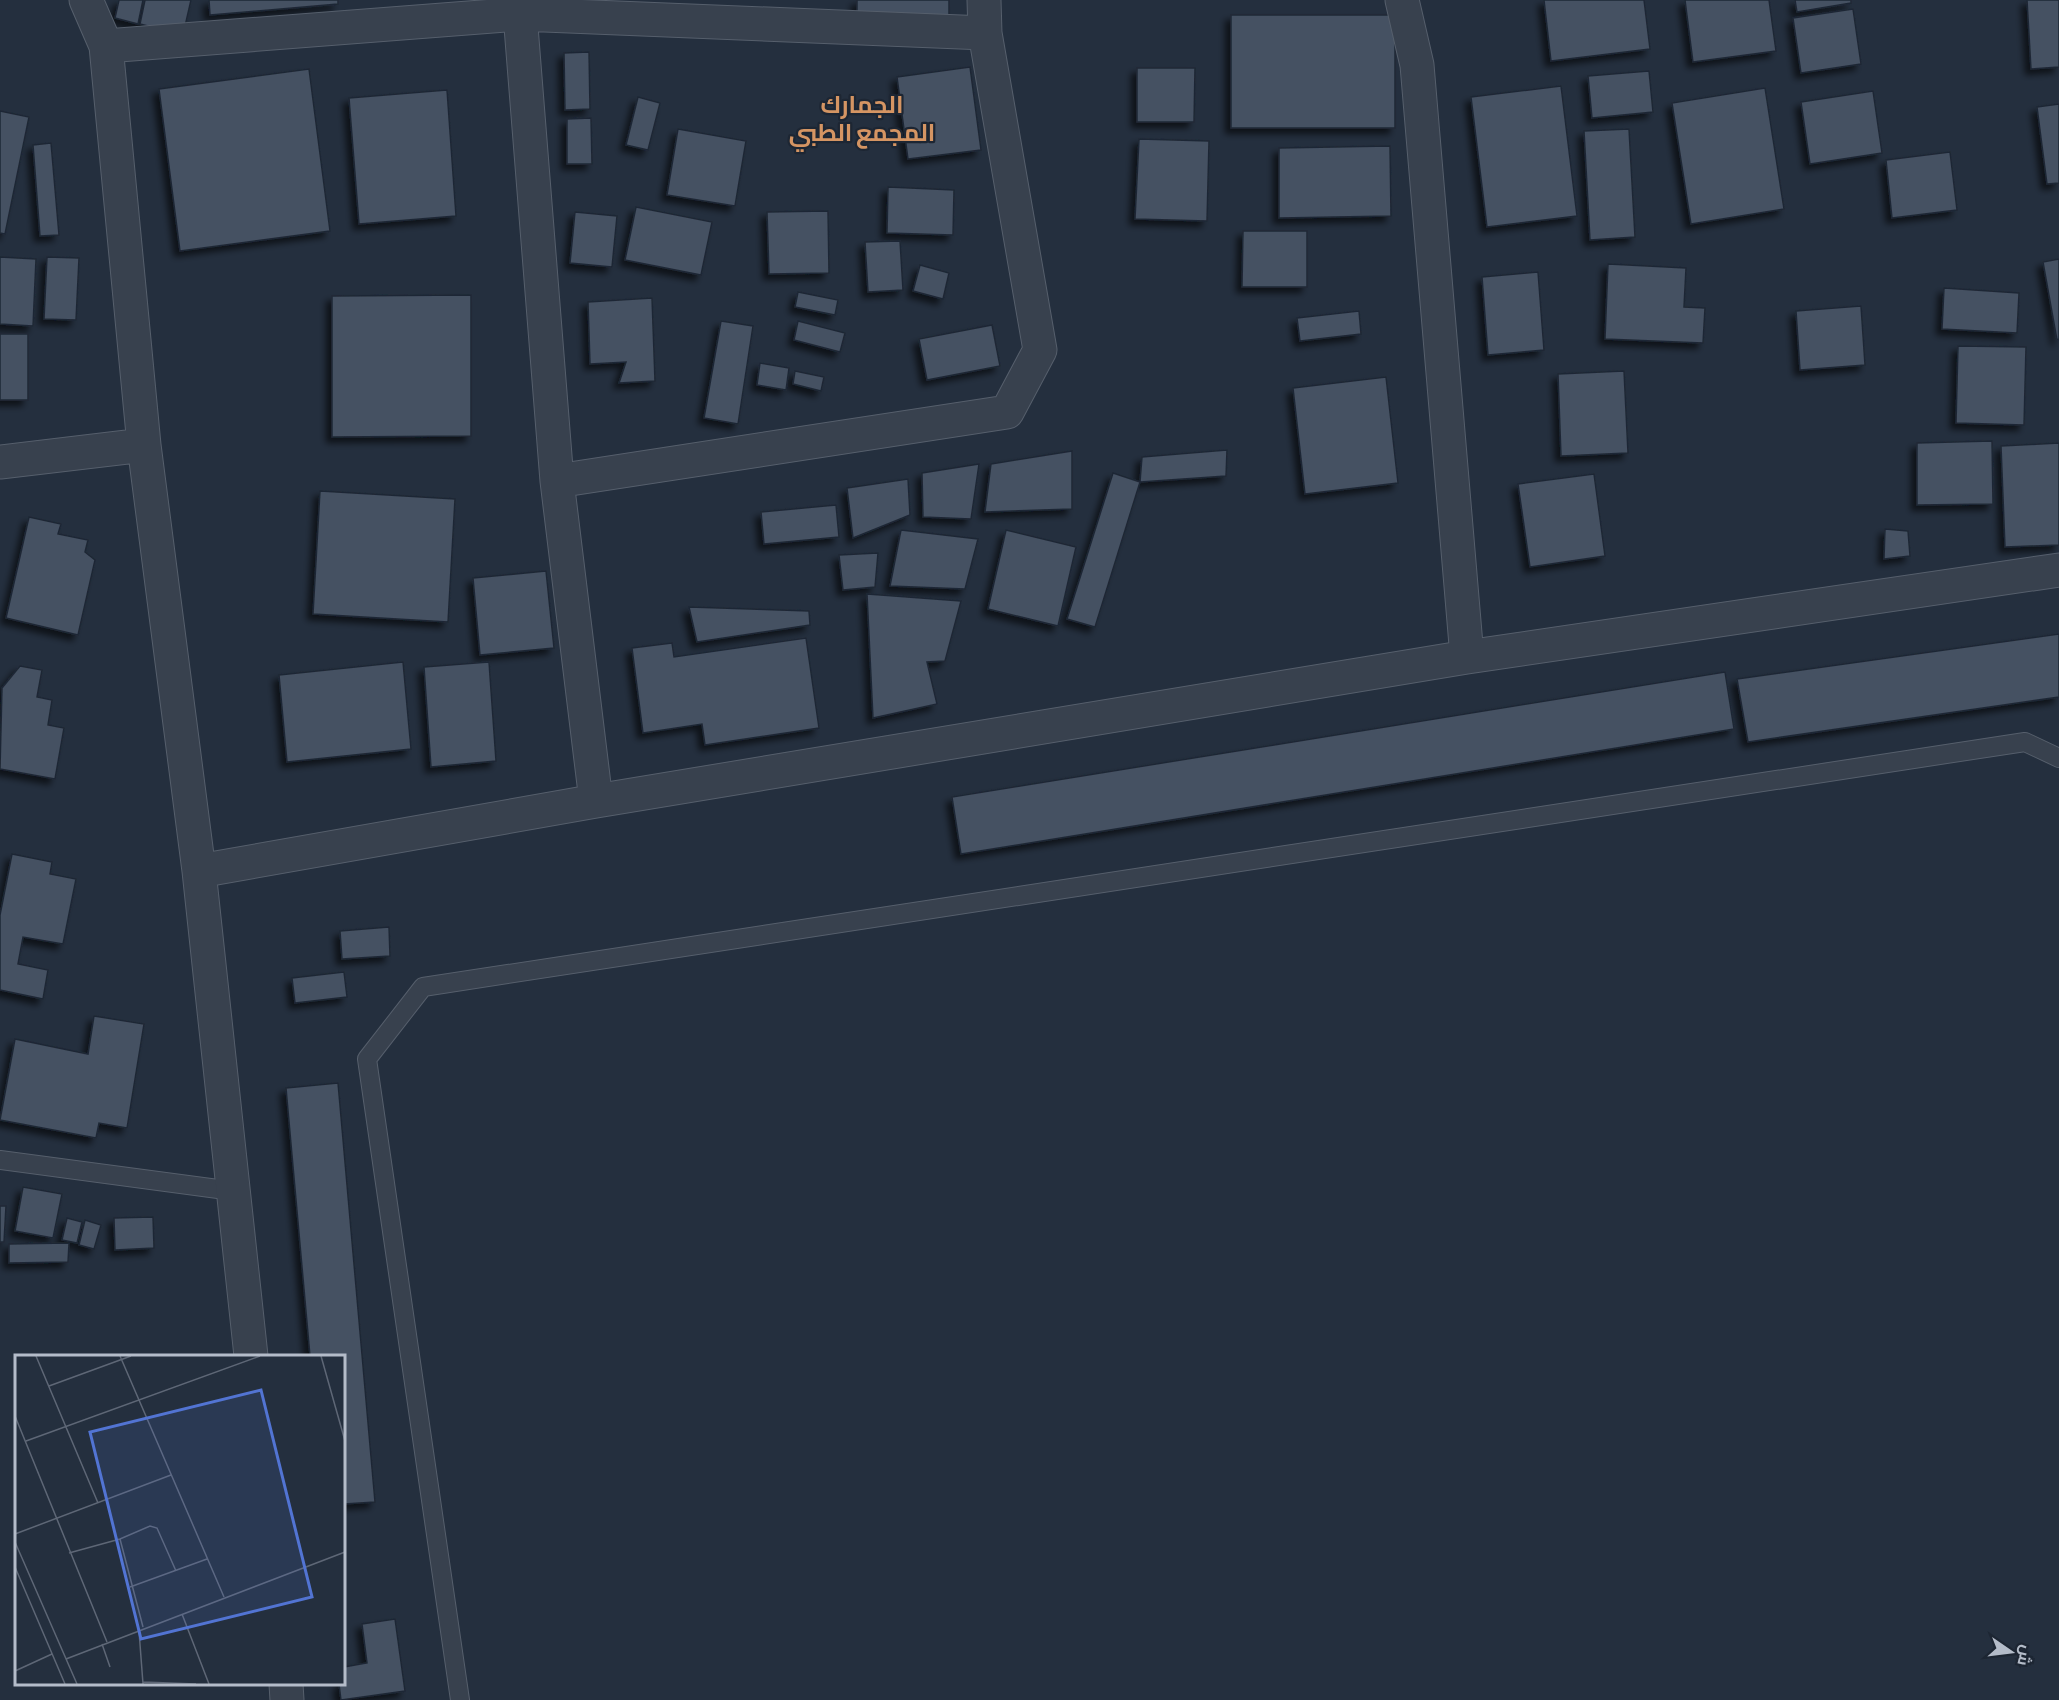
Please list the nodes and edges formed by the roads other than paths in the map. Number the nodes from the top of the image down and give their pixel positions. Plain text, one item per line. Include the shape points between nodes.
1 (86, 0) edge
2 (984, 0) edge
3 (1402, 0) edge
4 (520, 14) junction
5 (985, 33) junction
6 (106, 46) junction
7 (144, 446) junction
8 (0, 462) edge
9 (557, 481) junction
10 (2059, 570) edge
11 (1467, 657) junction
12 (2059, 758) edge
13 (596, 801) junction
14 (199, 871) junction
15 (0, 1160) edge
16 (233, 1191) junction
17 (250, 1355) edge
18 (286, 1685) edge
19 (287, 1700) edge
20 (460, 1700) edge

1 - 6 street
2 - 5 street
3 - 11 street via 1417,65
4 - 5 street
4 - 6 street
4 - 9 street
5 - 9 street via 1040,350 1007,411
6 - 7 street
7 - 8 street
7 - 14 street
9 - 13 street
10 - 11 street
11 - 13 street
12 - 20 lane via 2025,742 423,987 367,1059
13 - 14 street
14 - 16 street
15 - 16 lane
16 - 17 street
18 - 19 street

